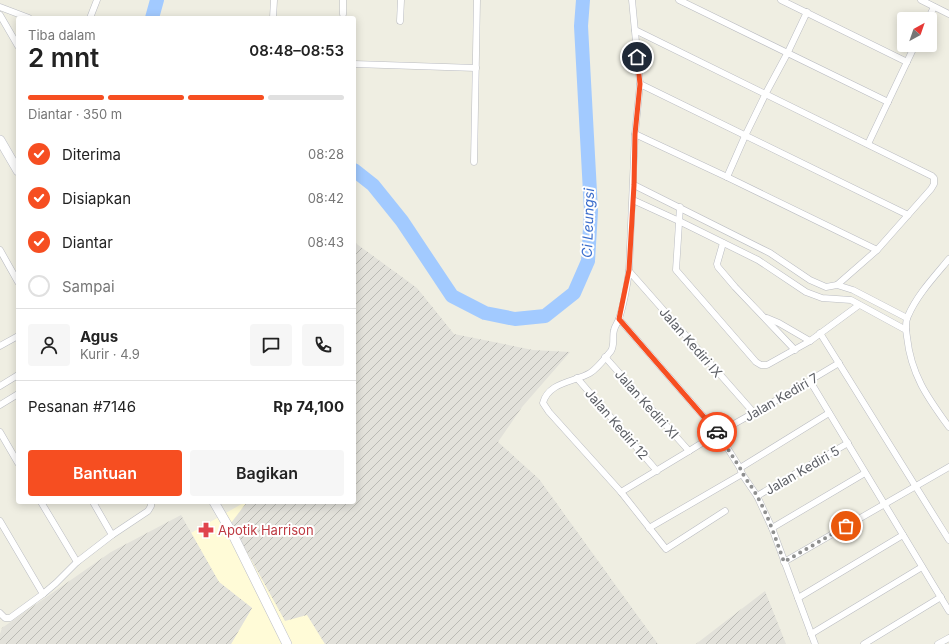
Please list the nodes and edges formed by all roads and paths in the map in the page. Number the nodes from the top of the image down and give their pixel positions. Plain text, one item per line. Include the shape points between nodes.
1 (97, 0) edge
2 (274, 0) edge
3 (343, 0) edge
4 (401, 0) edge
5 (477, 0) edge
6 (632, 0) edge
7 (679, 0) edge
8 (781, 0) edge
9 (921, 0) edge
10 (0, 7) edge
11 (934, 7) junction
12 (807, 12) junction
13 (932, 12) edge
14 (343, 14) dead end
15 (949, 14) edge
16 (0, 15) edge
17 (24, 16) edge
18 (91, 16) edge
19 (273, 16) edge
20 (400, 21) dead end
21 (635, 30) junction
22 (16, 43) edge
23 (788, 52) junction
24 (912, 52) edge
25 (907, 62) junction
26 (356, 64) edge
27 (476, 68) junction
28 (640, 84) junction
29 (765, 94) junction
30 (888, 102) junction
31 (635, 134) junction
32 (745, 136) junction
33 (0, 140) edge
34 (868, 144) junction
35 (474, 162) dead end
36 (16, 168) edge
37 (727, 177) junction
38 (634, 185) junction
39 (633, 200) junction
40 (680, 207) junction
41 (908, 215) junction
42 (679, 221) junction
43 (723, 242) junction
44 (0, 250) edge
45 (877, 250) junction
46 (949, 259) edge
47 (629, 270) junction
48 (16, 278) edge
49 (837, 285) junction
50 (859, 305) junction
51 (765, 317) junction
52 (907, 318) junction
53 (619, 319) junction
54 (906, 330) junction
55 (820, 333) junction
56 (16, 337) edge
57 (810, 341) junction
58 (1, 344) edge
59 (795, 350) junction
60 (606, 357) junction
61 (839, 363) junction
62 (16, 376) edge
63 (577, 378) junction
64 (810, 381) junction
65 (0, 386) edge
66 (16, 395) edge
67 (0, 405) edge
68 (754, 413) junction
69 (829, 413) junction
70 (949, 427) edge
71 (0, 432) edge
72 (718, 433) junction
73 (848, 444) junction
74 (689, 452) junction
75 (16, 460) edge
76 (949, 467) edge
77 (740, 468) junction
78 (657, 471) junction
79 (865, 473) junction
80 (742, 474) junction
81 (916, 487) junction
82 (620, 492) junction
83 (757, 496) junction
84 (42, 504) edge
85 (94, 504) edge
86 (151, 504) edge
87 (215, 504) edge
88 (884, 504) junction
89 (725, 511) dead end
90 (0, 521) edge
91 (648, 528) junction
92 (772, 528) junction
93 (112, 535) junction
94 (903, 535) junction
95 (949, 540) edge
96 (76, 562) junction
97 (784, 562) junction
98 (922, 567) junction
99 (44, 594) junction
100 (941, 597) junction
101 (798, 598) junction
102 (949, 611) edge
103 (0, 613) edge
104 (810, 634) junction
105 (949, 638) edge
106 (286, 644) edge
107 (815, 644) edge
108 (864, 644) edge
109 (938, 644) edge

1 - 18 street
2 - 19 street
3 - 14 street
4 - 20 street
5 - 27 street
6 - 21 street
7 - 23 street
8 - 12 street
9 - 11 street
10 - 17 street
11 - 13 street
11 - 15 street
12 - 23 street
12 - 25 street
16 - 22 street
21 - 28 street
21 - 29 street
23 - 29 street
23 - 30 street
24 - 25 street
25 - 30 street
26 - 27 street
27 - 35 street
28 - 31 street
28 - 32 street
29 - 32 street
29 - 34 street
30 - 34 street
31 - 37 street
31 - 38 street
32 - 37 street
32 - 41 street
33 - 36 street
34 - 41 street via 934,178 931,189
37 - 45 street
38 - 39 street
38 - 40 street
39 - 42 street
39 - 47 street
40 - 42 street
40 - 49 street via 770,253 810,280 826,287
41 - 45 street
42 - 43 street
42 - 59 street via 676,270 756,362 766,365
43 - 50 street via 758,260 806,292 822,298 851,300
43 - 51 street via 718,267
44 - 48 street
45 - 49 street
46 - 52 street via 917,300
47 - 53 street
47 - 68 street, Jalan Kediri IX
49 - 52 street via 853,290
50 - 54 street
50 - 55 street
51 - 57 street
51 - 59 street
52 - 54 street
53 - 60 street via 614,331 612,349
53 - 72 street
54 - 70 street via 915,373 925,393
55 - 57 street
55 - 61 street
56 - 58 street
57 - 59 street
60 - 63 street via 595,370
60 - 74 street, Jalan Kediri XI
61 - 64 street, Jalan Kediri 7
61 - 81 street
62 - 65 street
63 - 78 street, Jalan Kediri 12
63 - 82 street via 555,388 547,394 543,403
64 - 68 street, Jalan Kediri 7
64 - 69 street
66 - 67 street
68 - 72 street, Jalan Kediri 7
69 - 73 street
69 - 77 street
71 - 75 street
72 - 74 street, Jalan Kediri 7
72 - 77 street
73 - 79 street
73 - 83 street, Jalan Kediri 5
74 - 78 street, Jalan Kediri 7
76 - 81 street
77 - 80 street
78 - 82 street, Jalan Kediri 7
79 - 88 street
79 - 92 street
80 - 83 street
80 - 91 street
81 - 88 street
81 - 95 street
82 - 91 street
83 - 92 street
84 - 96 street
85 - 93 street
86 - 93 street via 148,511
87 - 106 street
88 - 94 street
88 - 97 street
89 - 91 street via 666,549
90 - 99 street
92 - 97 street
93 - 96 street
94 - 98 street
94 - 101 street
96 - 99 street
97 - 101 street
98 - 100 street
98 - 104 street
99 - 103 street via 10,618 5,618
100 - 102 street
100 - 108 street
101 - 104 street
104 - 107 street
105 - 109 street

